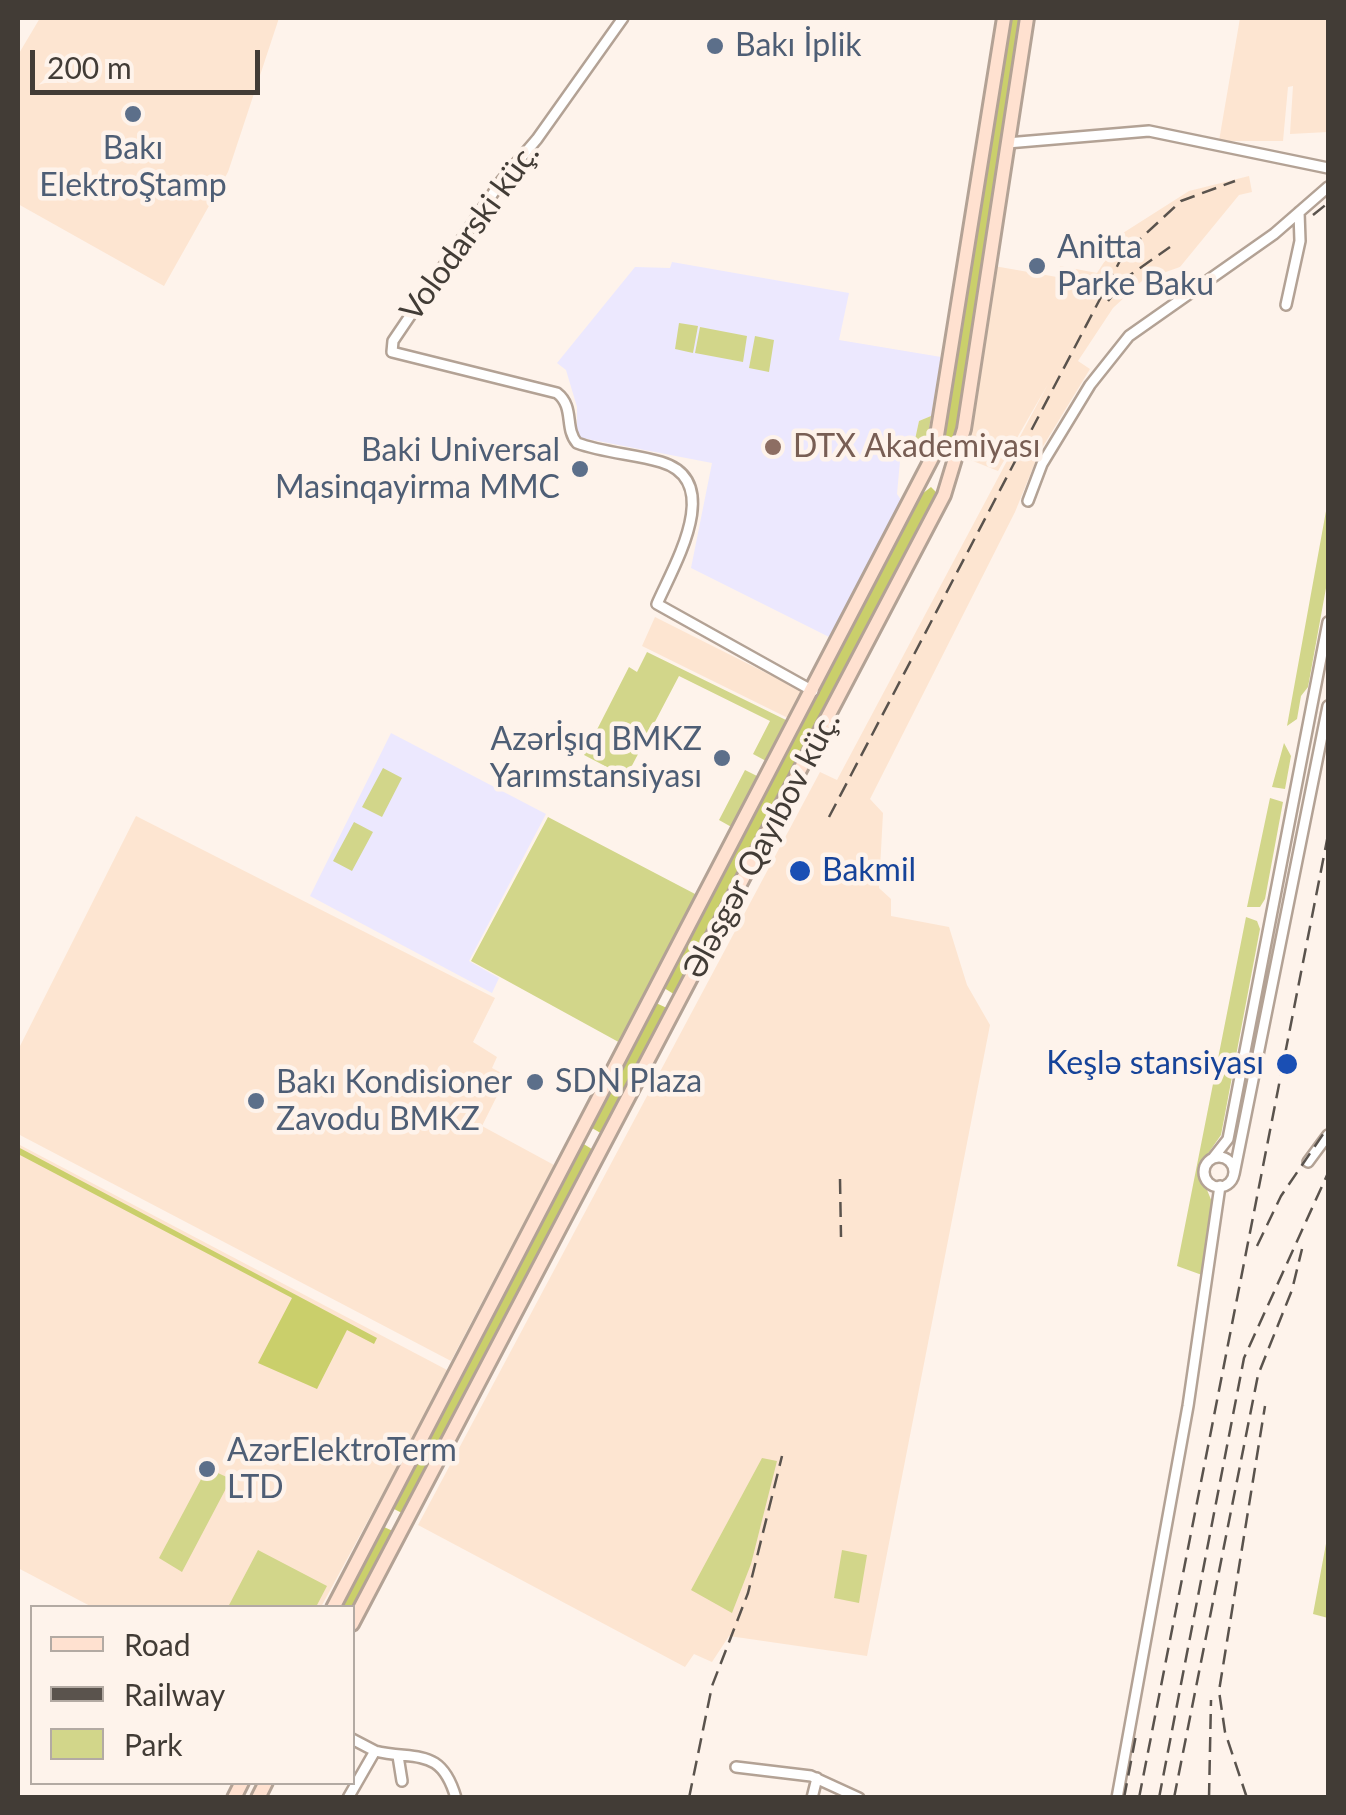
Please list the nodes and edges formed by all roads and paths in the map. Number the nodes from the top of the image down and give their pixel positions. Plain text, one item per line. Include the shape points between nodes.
1 (623, 18) edge
2 (1004, 18) edge
3 (1028, 18) edge
4 (1007, 143) junction
5 (1328, 168) edge
6 (1328, 187) edge
7 (1299, 212) junction
8 (1286, 305) dead end
9 (934, 454) junction
10 (958, 458) junction
11 (923, 480) junction
12 (944, 495) junction
13 (1028, 501) dead end
14 (1328, 622) edge
15 (812, 692) junction
16 (1328, 706) edge
17 (655, 993) junction
18 (676, 1006) junction
19 (582, 1132) junction
20 (1328, 1134) edge
21 (604, 1144) junction
22 (1213, 1158) junction
23 (1308, 1162) dead end
24 (1234, 1174) junction
25 (1220, 1186) junction
26 (382, 1515) junction
27 (404, 1526) junction
28 (336, 1605) edge
29 (355, 1618) edge
30 (355, 1741) edge
31 (375, 1751) junction
32 (398, 1756) junction
33 (736, 1767) dead end
34 (817, 1778) junction
35 (402, 1781) dead end
36 (348, 1798) edge
37 (456, 1798) edge
38 (812, 1798) edge
39 (859, 1798) edge
40 (1117, 1798) edge

1 - 15 street, Volodarski küç. via 461,238 392,352 557,393 569,409 577,444 674,467 691,485 693,500 684,542 657,604
2 - 9 main road, Ələsgər Qayıbov küç.
3 - 4 main road, Ələsgər Qayıbov küç.
4 - 5 street via 1149,131
4 - 10 main road, Ələsgər Qayıbov küç.
6 - 7 street
7 - 8 street via 1300,241
7 - 13 street via 1129,336 1080,401
9 - 10 main road via 945,467
9 - 11 main road, Ələsgər Qayıbov küç.
10 - 12 main road, Ələsgər Qayıbov küç.
11 - 12 main road via 936,481
11 - 15 main road, Ələsgər Qayıbov küç.
12 - 18 main road, Ələsgər Qayıbov küç.
14 - 22 street via 1228,1139
15 - 17 main road, Ələsgər Qayıbov küç.
16 - 24 street
17 - 18 main road
17 - 19 main road, Ələsgər Qayıbov küç.
18 - 21 main road, Ələsgər Qayıbov küç.
19 - 21 main road
19 - 26 main road, Ələsgər Qayıbov küç.
20 - 23 street
21 - 27 main road, Ələsgər Qayıbov küç.
22 - 24 street via 1226,1158
22 - 25 street via 1205,1175
24 - 25 street
25 - 40 street
26 - 27 main road
26 - 28 main road, Ələsgər Qayıbov küç.
27 - 29 main road, Ələsgər Qayıbov küç.
30 - 31 street
31 - 32 street
31 - 36 street
32 - 35 street
32 - 37 street via 432,1759
33 - 34 street
34 - 38 street
34 - 39 street

